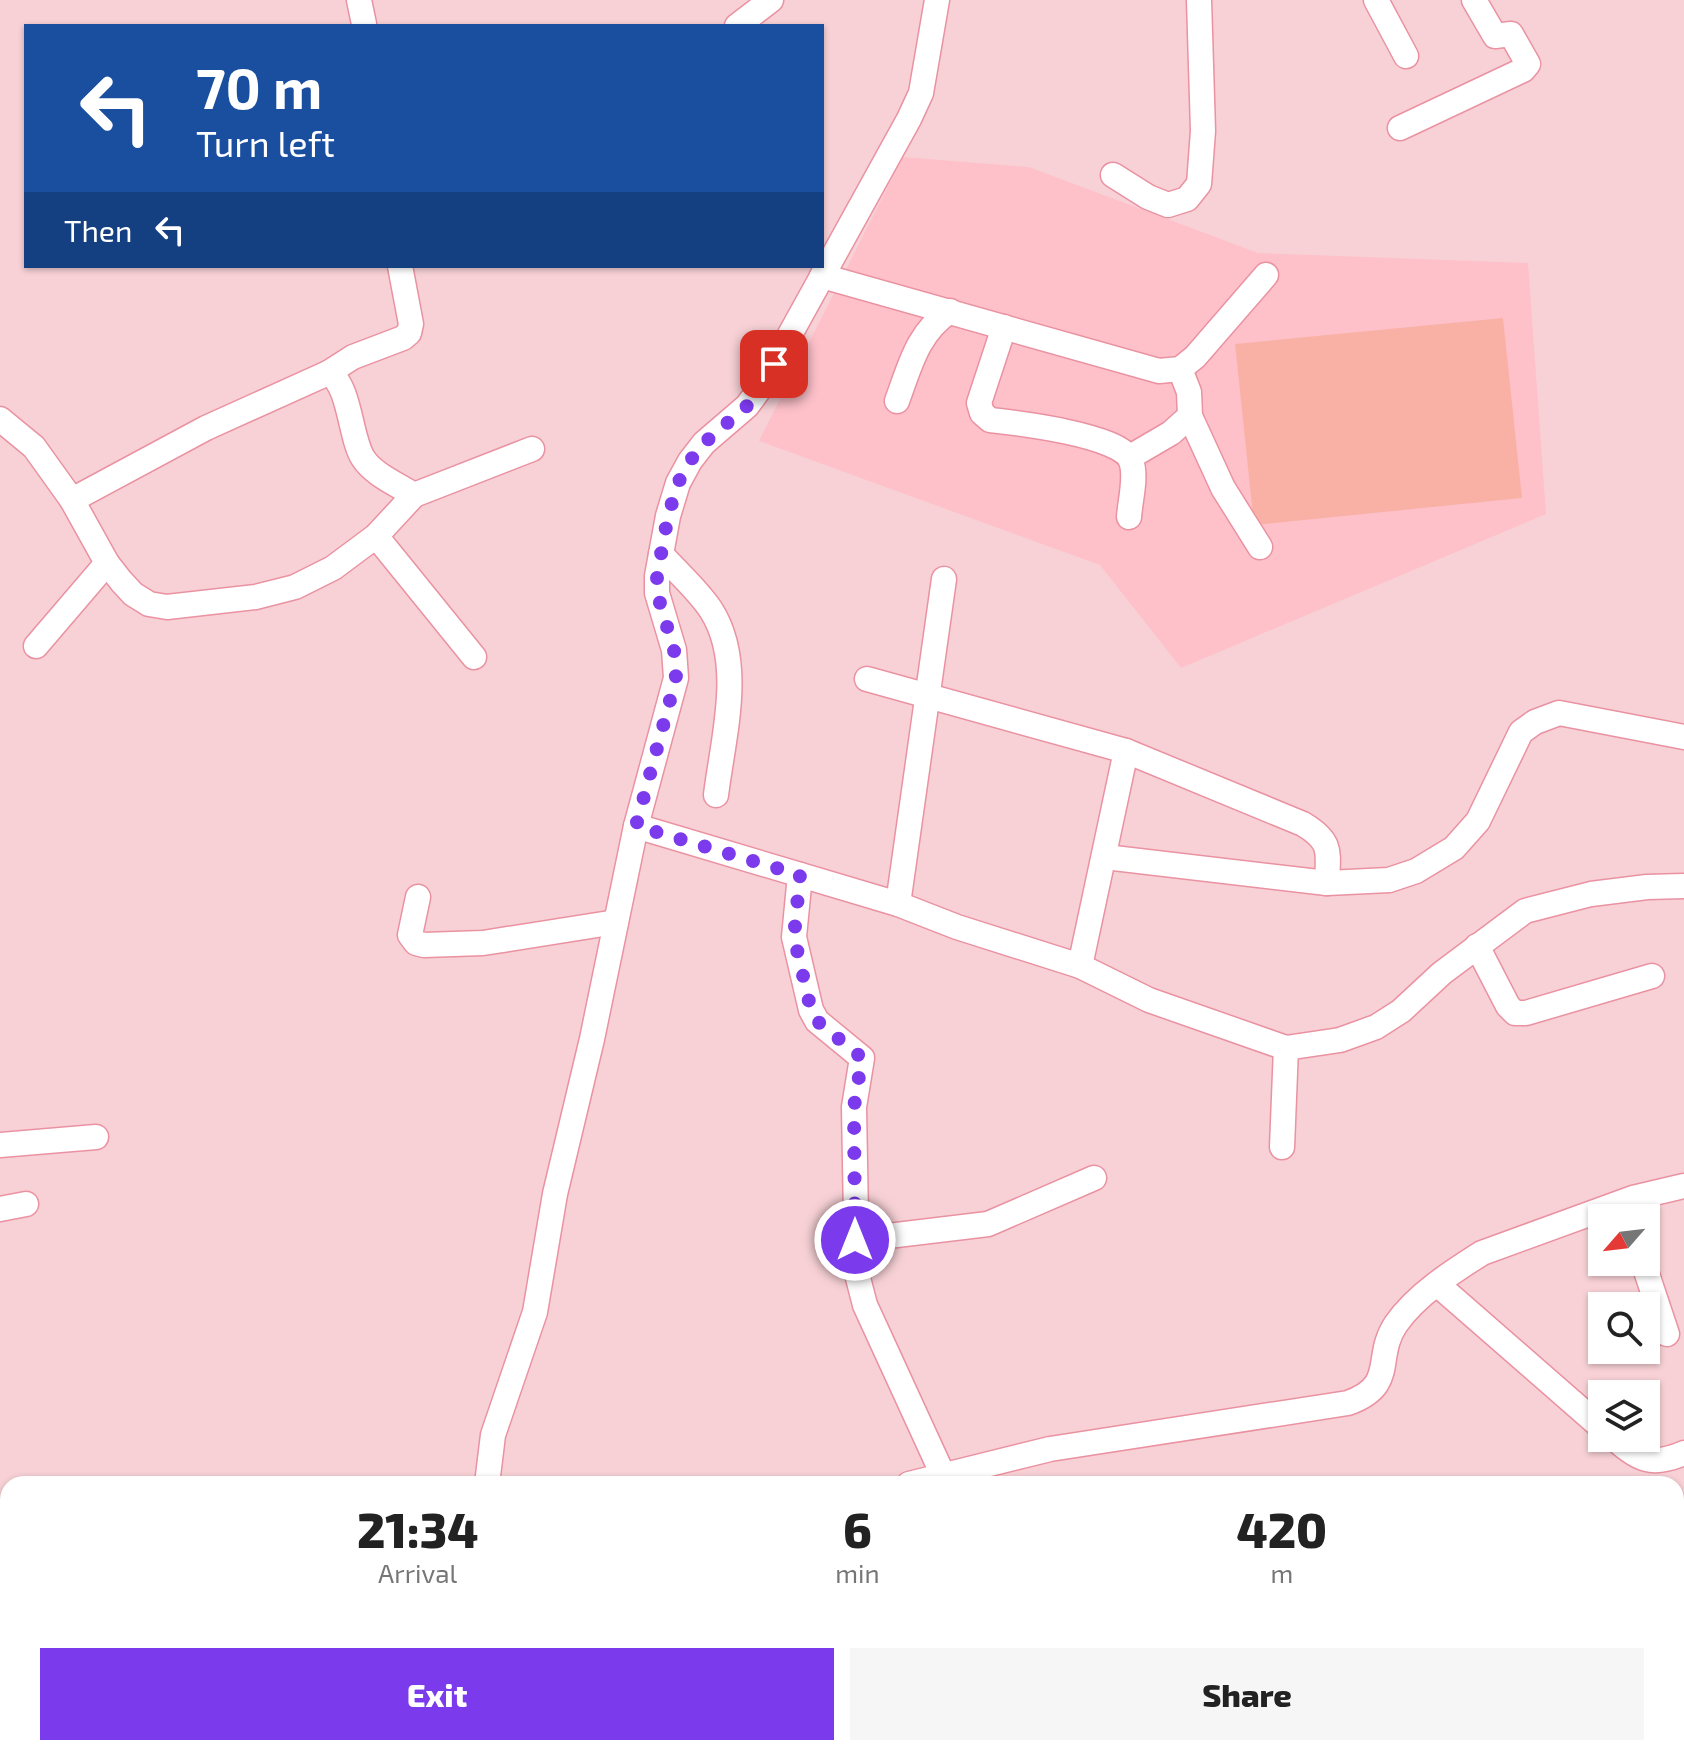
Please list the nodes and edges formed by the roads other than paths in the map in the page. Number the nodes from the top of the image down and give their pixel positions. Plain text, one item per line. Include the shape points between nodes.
1 (771, 0) edge
2 (937, 0) edge
3 (1199, 0) edge
4 (1376, 0) edge
5 (1474, 0) edge
6 (740, 24) edge
7 (1406, 56) dead end
8 (1400, 128) dead end
9 (1113, 175) dead end
10 (400, 268) edge
11 (1266, 275) dead end
12 (822, 276) junction
13 (950, 311) junction
14 (1004, 327) junction
15 (1180, 369) junction
16 (328, 373) junction
17 (897, 401) dead end
18 (1190, 416) junction
19 (0, 419) edge
20 (532, 449) dead end
21 (1130, 457) junction
22 (414, 495) junction
23 (72, 500) junction
24 (1129, 517) dead end
25 (376, 536) junction
26 (1260, 547) dead end
27 (661, 554) junction
28 (107, 563) junction
29 (944, 579) dead end
30 (36, 646) dead end
31 (474, 657) dead end
32 (867, 679) dead end
33 (928, 698) junction
34 (1684, 737) edge
35 (1126, 751) junction
36 (716, 795) dead end
37 (636, 826) junction
38 (1105, 857) junction
39 (800, 875) junction
40 (1327, 883) junction
41 (1684, 886) edge
42 (418, 897) dead end
43 (898, 904) junction
44 (616, 922) junction
45 (1477, 946) junction
46 (1080, 966) junction
47 (1652, 976) dead end
48 (1286, 1048) junction
49 (96, 1137) dead end
50 (0, 1145) edge
51 (1282, 1147) dead end
52 (1094, 1178) dead end
53 (1684, 1186) edge
54 (26, 1204) dead end
55 (1640, 1204) edge
56 (0, 1209) edge
57 (1588, 1221) edge
58 (855, 1240) junction
59 (1648, 1276) edge
60 (1437, 1284) junction
61 (1667, 1334) dead end
62 (1588, 1416) edge
63 (1629, 1452) edge
64 (1684, 1453) edge
65 (943, 1475) junction
66 (488, 1476) edge
67 (939, 1476) edge

1 - 6 street
2 - 12 street via 921,93
3 - 9 street via 1199,184 1187,199 1168,205
4 - 7 street
5 - 8 street via 1495,36 1511,34 1528,64
10 - 16 street via 409,333
11 - 15 street
12 - 13 street
12 - 27 street via 761,387 704,443 678,483
13 - 14 street
13 - 17 street via 920,339
14 - 15 street via 1159,371
14 - 21 street via 979,403 982,413 990,420 1068,431
15 - 18 street via 1189,392
16 - 22 street via 340,384 361,456
16 - 23 street via 206,428
18 - 21 street
18 - 26 street via 1223,488
19 - 23 street via 34,447
20 - 22 street
21 - 24 street
22 - 25 street
23 - 28 street
25 - 28 street via 333,568 295,587 167,607 133,594
25 - 31 street
27 - 36 street via 711,610 726,653 729,698
27 - 37 street via 657,593 674,650 676,678
28 - 30 street
29 - 33 street
32 - 33 street
33 - 35 street
33 - 43 street
34 - 40 street via 1572,714 1535,722 1521,732 1478,821 1454,848 1389,880
35 - 38 street
35 - 40 street via 1318,833 1328,849
37 - 39 street
37 - 44 street
38 - 40 street
38 - 46 street
39 - 43 street
39 - 58 street via 794,937 811,1010 862,1058 854,1107
41 - 45 street via 1619,890 1525,911
42 - 44 street via 410,935 424,945 483,943
43 - 46 street
44 - 66 street via 555,1194 535,1312 493,1435
45 - 47 street via 1515,1013
45 - 48 street via 1376,1027 1340,1040
46 - 48 street via 1149,1000
48 - 51 street
49 - 50 street
52 - 58 street via 988,1224
53 - 55 street
54 - 56 street
57 - 60 street via 1482,1253
58 - 65 street via 865,1305
59 - 61 street
60 - 62 street
60 - 65 street via 1394,1326 1381,1380 1368,1396 1050,1449
63 - 64 street via 1649,1461 1667,1461
65 - 67 street

